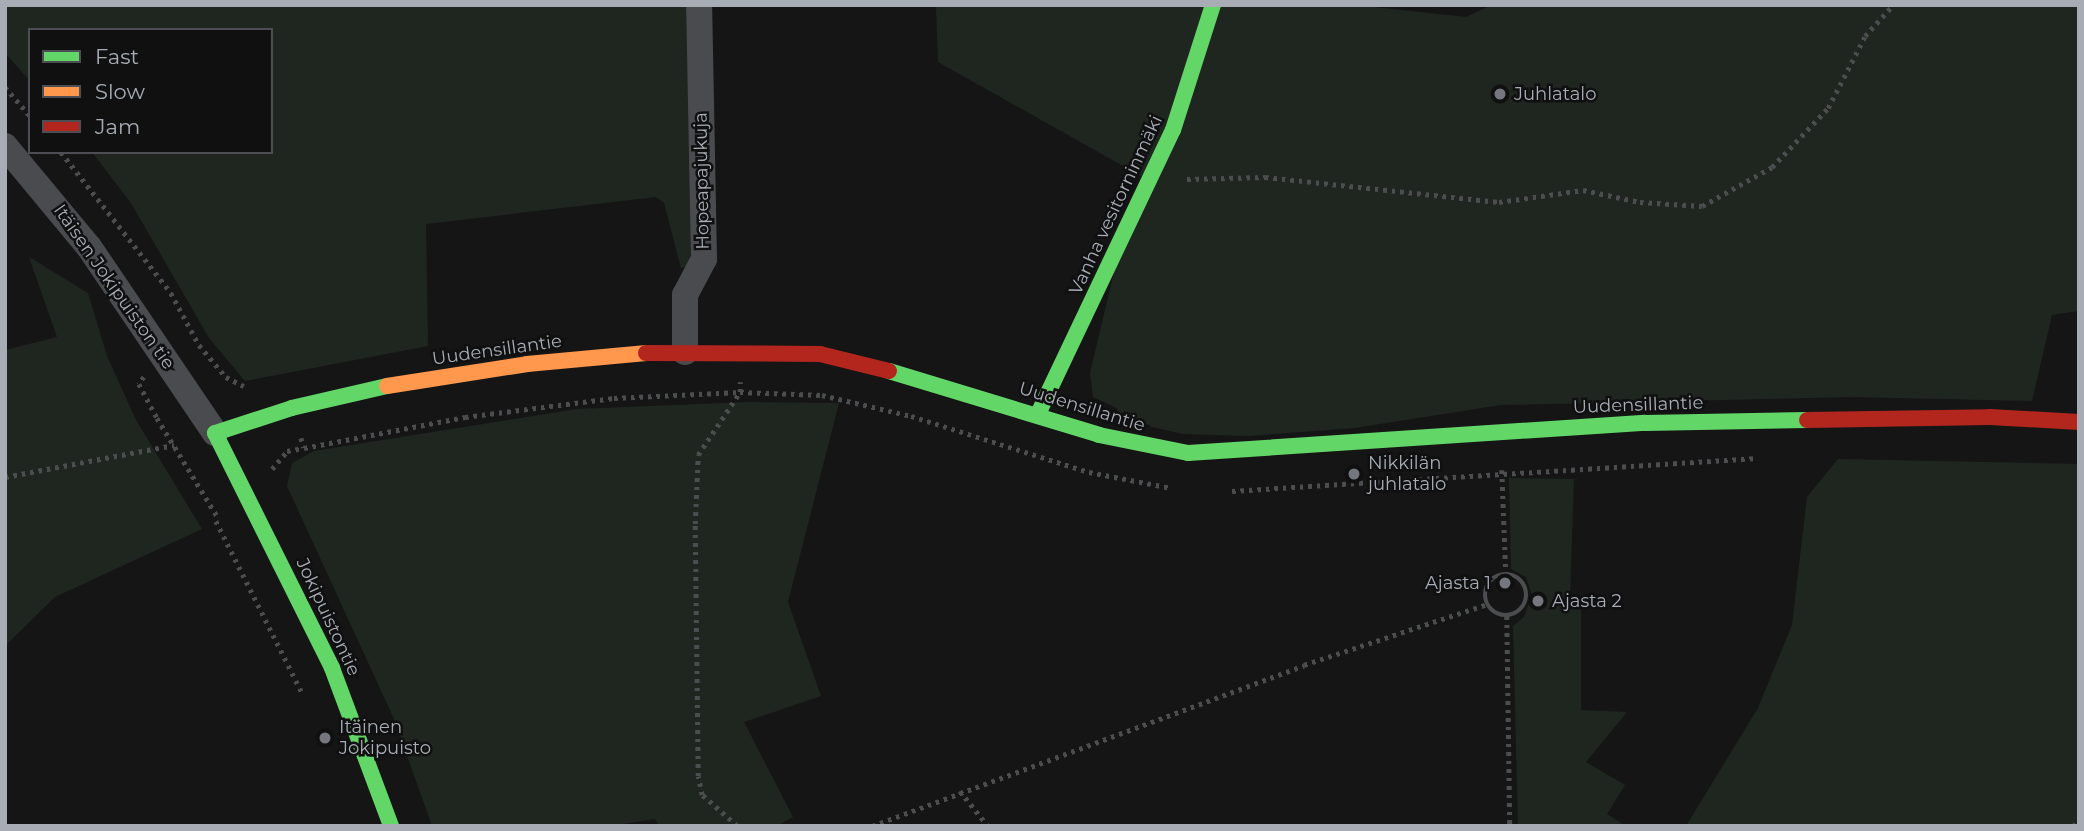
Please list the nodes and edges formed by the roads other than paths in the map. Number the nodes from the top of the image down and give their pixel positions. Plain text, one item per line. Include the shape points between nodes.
1 (699, 5) edge
2 (1213, 5) edge
3 (5, 146) edge
4 (685, 352) junction
5 (1038, 414) junction
6 (2079, 422) edge
7 (215, 433) junction
8 (391, 826) edge

1 - 4 street, Hopeapajukuja via 704,259 685,295
2 - 5 street, Vanha vesitorninmäki via 1173,130
3 - 7 street, Itäisen Jokipuiston tie via 89,247
4 - 5 street, Uudensillantie via 820,354 940,383
4 - 7 street, Uudensillantie via 617,353 406,382 292,408
5 - 6 street, Uudensillantie via 1152,448 1225,454 1645,423 1976,417
7 - 8 street, Jokipuistontie via 332,668

